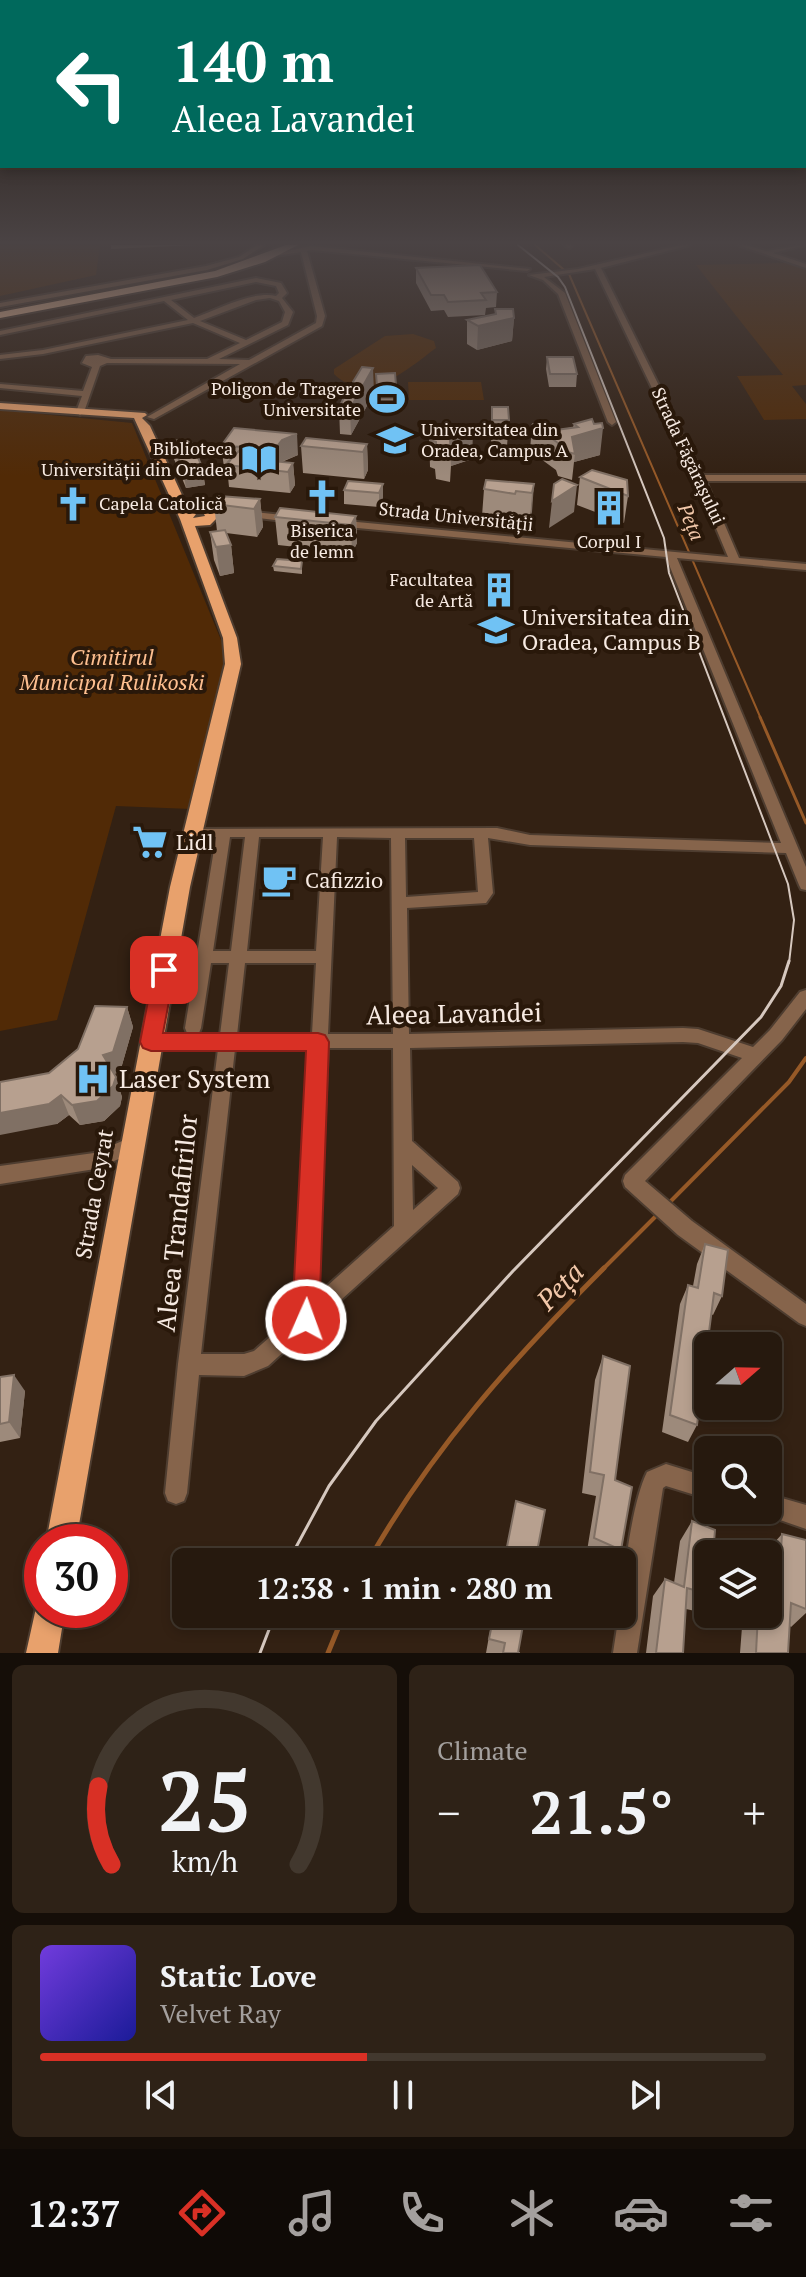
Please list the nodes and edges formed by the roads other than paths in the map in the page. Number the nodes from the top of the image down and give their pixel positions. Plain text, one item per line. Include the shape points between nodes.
1 (55, 322) edge
2 (130, 322) edge
3 (189, 322) edge
4 (197, 322) edge
5 (281, 322) edge
6 (319, 322) edge
7 (573, 322) edge
8 (624, 322) edge
9 (141, 332) junction
10 (0, 333) edge
11 (119, 336) junction
12 (245, 342) junction
13 (83, 344) junction
14 (0, 345) edge
15 (43, 352) junction
16 (4, 356) edge
17 (95, 361) junction
18 (208, 362) junction
19 (253, 362) junction
20 (0, 386) edge
21 (87, 394) junction
22 (0, 406) edge
23 (80, 412) junction
24 (143, 418) junction
25 (612, 422) dead end
26 (700, 478) junction
27 (806, 478) edge
28 (206, 517) junction
29 (310, 521) edge
30 (325, 522) edge
31 (673, 554) junction
32 (735, 560) junction
33 (806, 567) edge
34 (191, 832) junction
35 (224, 832) junction
36 (253, 832) junction
37 (330, 833) junction
38 (398, 833) junction
39 (481, 833) junction
40 (791, 848) junction
41 (806, 885) edge
42 (399, 903) junction
43 (204, 957) junction
44 (237, 957) junction
45 (324, 957) junction
46 (806, 997) edge
47 (193, 1028) dead end
48 (226, 1041) junction
49 (400, 1041) junction
50 (151, 1042) junction
51 (318, 1042) junction
52 (755, 1055) junction
53 (134, 1144) junction
54 (404, 1146) junction
55 (95, 1161) junction
56 (128, 1170) junction
57 (0, 1175) edge
58 (404, 1231) junction
59 (806, 1316) edge
60 (306, 1320) junction
61 (189, 1364) junction
62 (694, 1484) edge
63 (176, 1493) dead end
64 (782, 1509) edge
65 (806, 1517) edge
66 (64, 1524) edge
67 (46, 1628) edge
68 (42, 1653) edge
69 (625, 1653) edge

1 - 10 street
2 - 9 street
3 - 9 street
4 - 12 street
5 - 12 street
6 - 19 street
7 - 25 street
8 - 26 street, Strada Făgărașului
9 - 11 street
11 - 13 street
11 - 15 street via 54,345
12 - 18 street
13 - 15 street
13 - 17 street
14 - 16 street
15 - 16 street
17 - 18 street
17 - 21 street
18 - 19 street
19 - 24 street
20 - 21 street
21 - 23 street
22 - 23 main road
23 - 24 main road
24 - 28 main road via 175,500
26 - 27 street
26 - 32 street, Strada Făgărașului
28 - 29 street
28 - 34 main road, Strada Ceyrat via 233,657
30 - 31 street, Strada Universității
31 - 32 street, Strada Universității
31 - 40 street
32 - 33 street, Strada Universității
34 - 35 street
34 - 50 main road, Strada Ceyrat
35 - 36 street
35 - 43 street
36 - 37 street
36 - 44 street, Aleea Trandafirilor
37 - 38 street
37 - 45 street
38 - 39 street
38 - 42 street
39 - 40 street via 530,840
39 - 42 street via 486,893 481,899
40 - 41 street
42 - 49 street
43 - 44 street
43 - 47 street
44 - 45 street
44 - 48 street, Aleea Trandafirilor
45 - 51 street
46 - 52 street
48 - 50 street, Aleea Lavandei
48 - 51 street, Aleea Lavandei
48 - 61 street, Aleea Trandafirilor
49 - 51 street, Aleea Lavandei
49 - 52 street, Aleea Lavandei via 683,1035
49 - 54 street
50 - 53 main road, Strada Ceyrat
51 - 60 street
52 - 59 street via 634,1183 683,1226
53 - 55 street
53 - 56 main road, Strada Ceyrat
54 - 58 street
54 - 58 street, Aleea Trandafirilor via 451,1188
55 - 56 street
55 - 57 street
56 - 66 main road, Strada Ceyrat
58 - 60 street, Aleea Trandafirilor
60 - 61 street, Aleea Trandafirilor via 261,1359 244,1365
61 - 63 street, Aleea Trandafirilor
62 - 69 street via 666,1475 650,1490
64 - 65 street
67 - 68 main road

